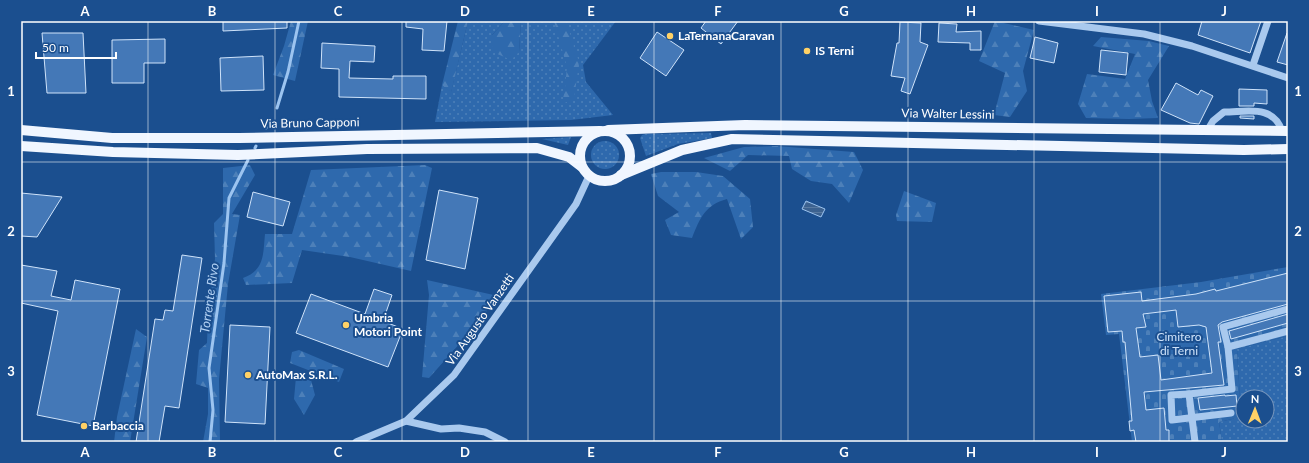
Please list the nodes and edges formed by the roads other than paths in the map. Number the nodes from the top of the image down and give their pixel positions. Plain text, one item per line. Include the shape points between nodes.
1 (1039, 21) edge
2 (1268, 21) edge
3 (1253, 65) junction
4 (1288, 78) edge
5 (21, 130) edge
6 (604, 130) junction
7 (1207, 131) junction
8 (1285, 131) edge
9 (21, 146) edge
10 (1288, 149) edge
11 (582, 167) junction
12 (621, 175) junction
13 (589, 176) junction
14 (1288, 309) edge
15 (1288, 331) edge
16 (1228, 347) junction
17 (1189, 394) junction
18 (1231, 414) dead end
19 (1192, 418) junction
20 (406, 421) junction
21 (356, 442) edge
22 (505, 442) edge
23 (1195, 442) edge

1 - 3 street via 1144,34
2 - 3 street
3 - 4 street
5 - 6 main road, Via Bruno Capponi via 112,138 247,138
6 - 7 main road, Via Walter Lessini via 745,125
6 - 11 main road via 586,138 582,144 579,160
6 - 12 main road via 623,138 630,152 628,165
7 - 8 main road, Via Walter Lessini
7 - 8 street via 1213,121 1224,112 1264,112 1274,116
9 - 11 main road via 113,152 238,155 367,149 537,148 569,157
10 - 12 main road via 732,139 682,150
11 - 13 main road
12 - 13 main road via 614,180 605,181
13 - 20 street, Via Augusto Vanzetti via 576,204 454,375
14 - 16 street via 1223,327
15 - 16 street
16 - 17 street via 1232,389
17 - 19 street
17 - 19 street via 1171,395 1172,420
18 - 19 street
19 - 23 street
20 - 21 street, Via Augusto Vanzetti
20 - 22 street via 440,430 459,428 485,432

